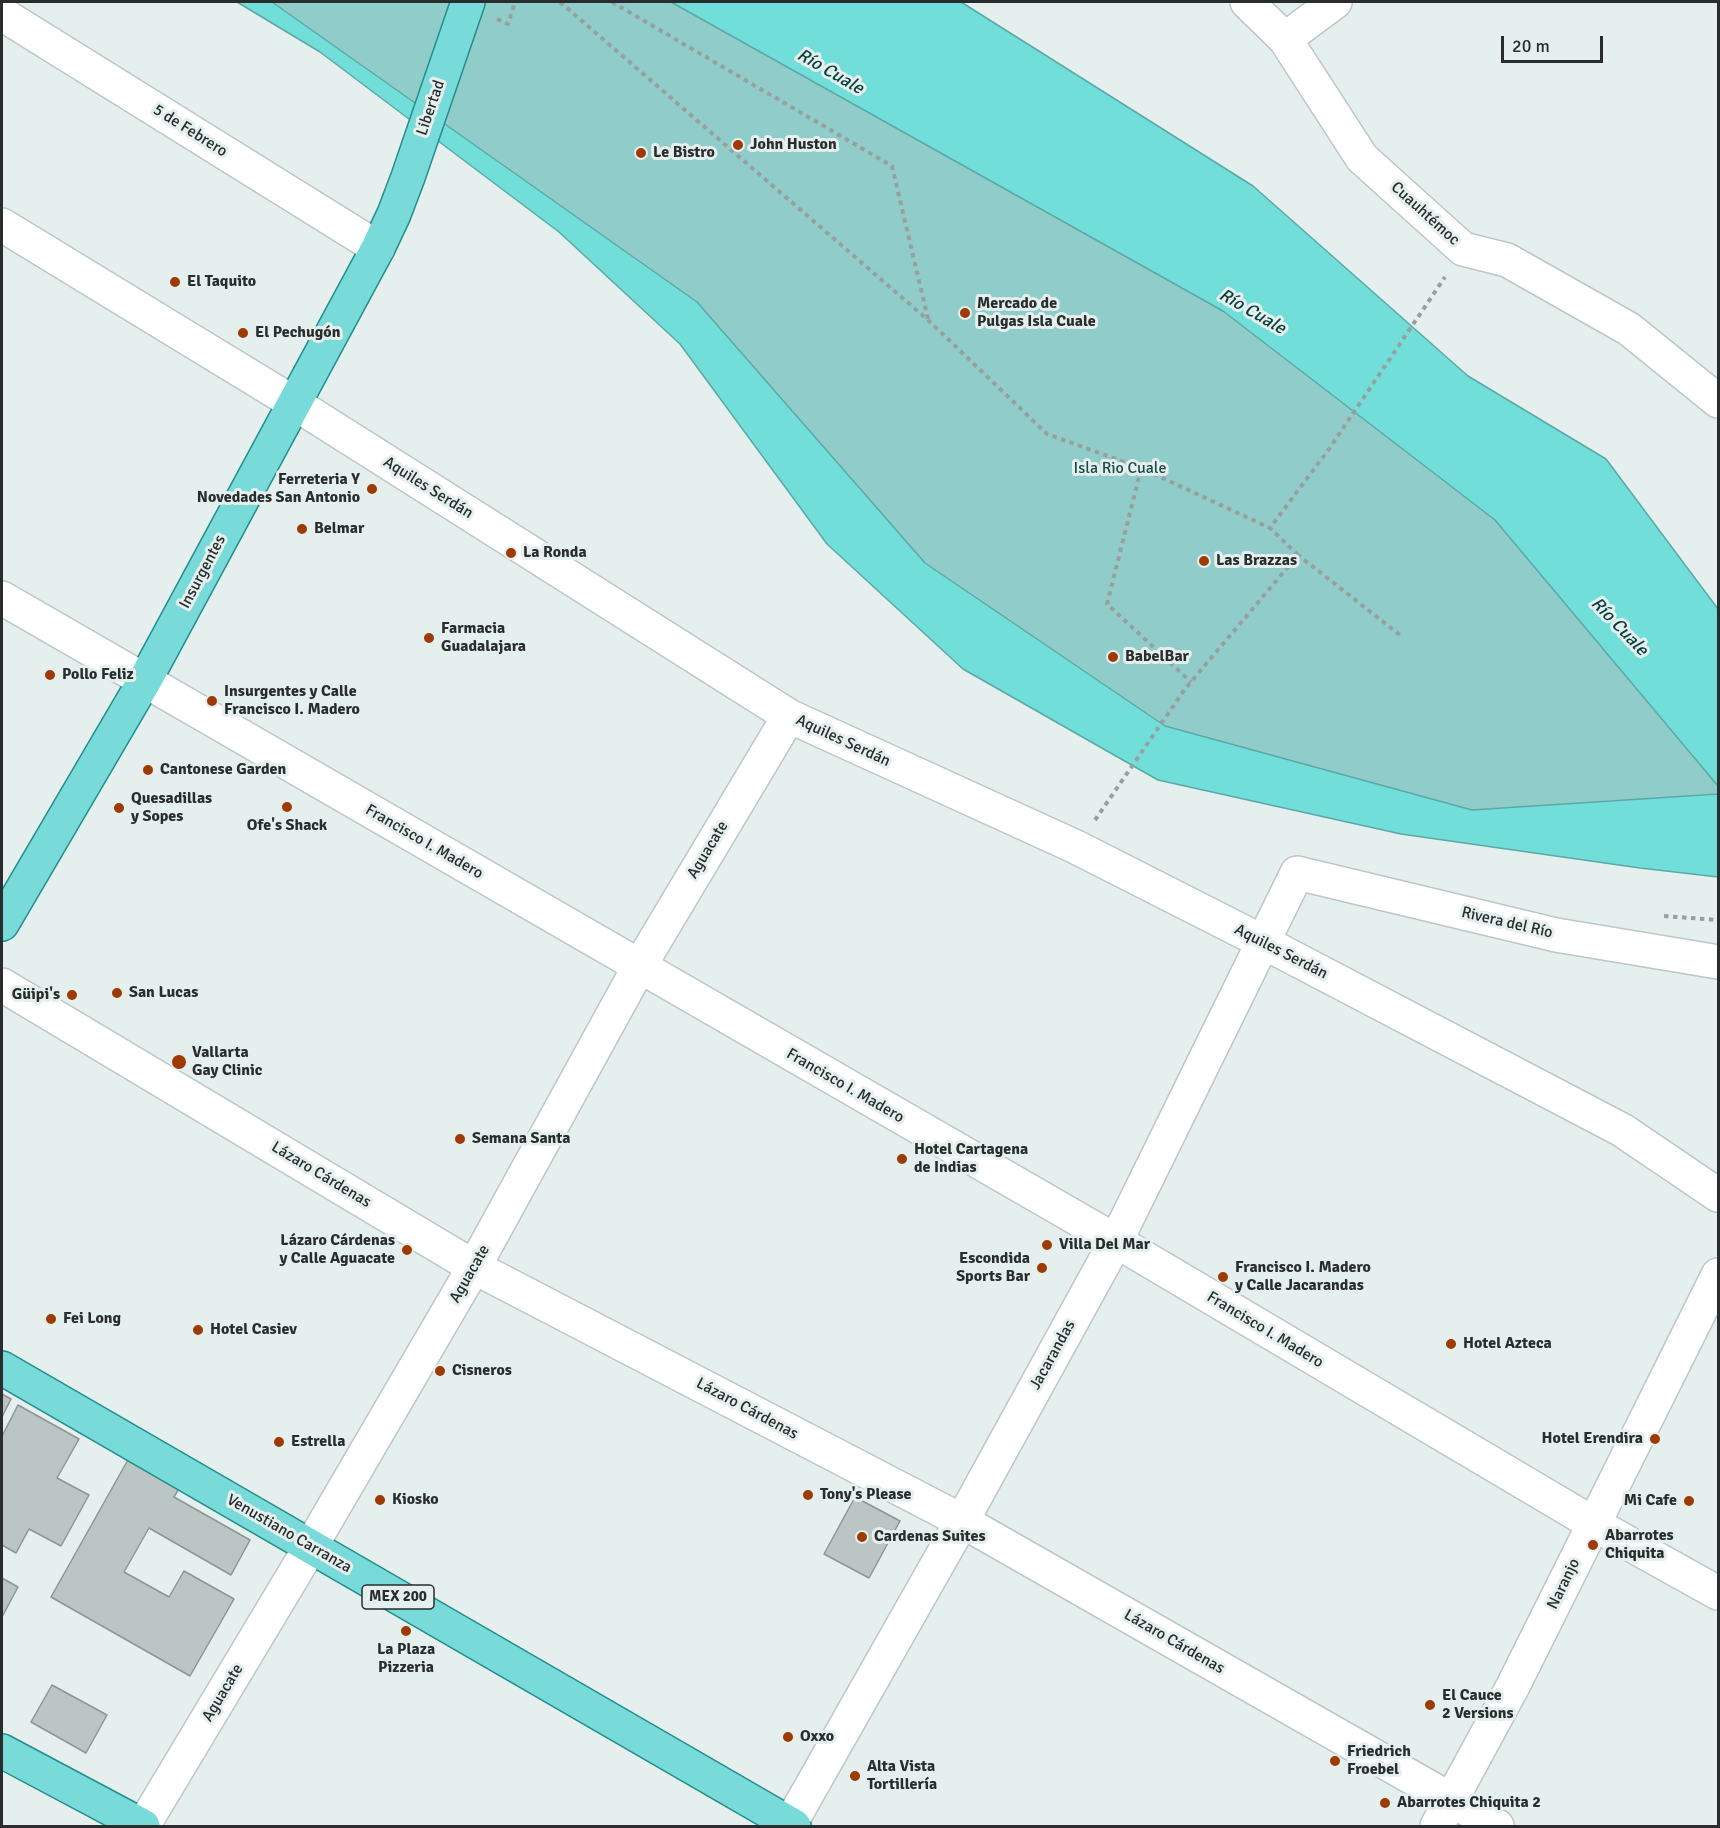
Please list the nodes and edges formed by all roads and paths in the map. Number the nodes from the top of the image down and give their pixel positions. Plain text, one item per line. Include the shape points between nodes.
1 (468, 2) edge
2 (560, 2) edge
3 (612, 2) edge
4 (1247, 2) edge
5 (1335, 2) edge
6 (2, 14) edge
7 (1285, 39) junction
8 (394, 214) joint
9 (2, 225) edge
10 (378, 248) junction
11 (1450, 269) dead end
12 (928, 320) junction
13 (1719, 401) edge
14 (294, 403) junction
15 (1141, 468) junction
16 (1270, 528) junction
17 (1298, 555) junction
18 (2, 598) edge
19 (1400, 635) dead end
20 (145, 680) junction
21 (1191, 682) junction
22 (789, 716) junction
23 (1076, 847) junction
24 (1298, 873) joint
25 (2, 924) edge
26 (1263, 942) junction
27 (1719, 962) edge
28 (639, 967) junction
29 (2, 985) edge
30 (1719, 1195) edge
31 (1116, 1241) junction
32 (474, 1267) junction
33 (1719, 1275) edge
34 (2, 1368) edge
35 (962, 1521) junction
36 (1594, 1524) junction
37 (311, 1546) junction
38 (1719, 1593) edge
39 (2, 1750) edge
40 (1444, 1813) edge
41 (791, 1826) edge
42 (143, 1827) edge
43 (1497, 1827) edge

1 - 8 main road, Libertad
2 - 12 path
3 - 12 path via 892,166
4 - 7 street, Cuauhtémoc
5 - 7 street
6 - 10 street, 5 de Febrero
7 - 13 street, Cuauhtémoc via 1362,158 1463,249 1507,260 1629,329
8 - 10 main road, Insurgentes
9 - 14 street, Aquiles Serdán
10 - 14 main road, Insurgentes
11 - 16 path via 1329,449
12 - 15 path via 1047,434
14 - 20 main road, Insurgentes
14 - 22 street, Aquiles Serdán
15 - 16 path
15 - 21 path via 1107,604
16 - 17 path
17 - 19 path
17 - 21 path
18 - 20 street, Francisco I. Madero
20 - 25 main road, Insurgentes
20 - 28 street, Francisco I. Madero
21 - 23 path
22 - 23 street, Aquiles Serdán
22 - 28 street, Aguacate
23 - 26 street, Aquiles Serdán
24 - 26 street, Jacarandas
24 - 27 street, Rivera del Río via 1556,935
26 - 30 street, Aquiles Serdán via 1622,1130
26 - 31 street, Jacarandas
28 - 31 street, Francisco I. Madero
28 - 32 street, Aguacate
29 - 32 street, Lázaro Cárdenas
31 - 35 street, Jacarandas
31 - 36 street, Francisco I. Madero
32 - 35 street, Lázaro Cárdenas
32 - 37 street, Aguacate
33 - 36 street, Naranjo
34 - 37 main road, Venustiano Carranza / MEX 200
35 - 40 street, Lázaro Cárdenas
35 - 41 street, Jacarandas
36 - 38 street, Francisco I. Madero
36 - 40 street, Naranjo
37 - 41 main road, Venustiano Carranza / MEX 200
37 - 42 street, Aguacate
39 - 42 main road
40 - 43 street, Lázaro Cárdenas

